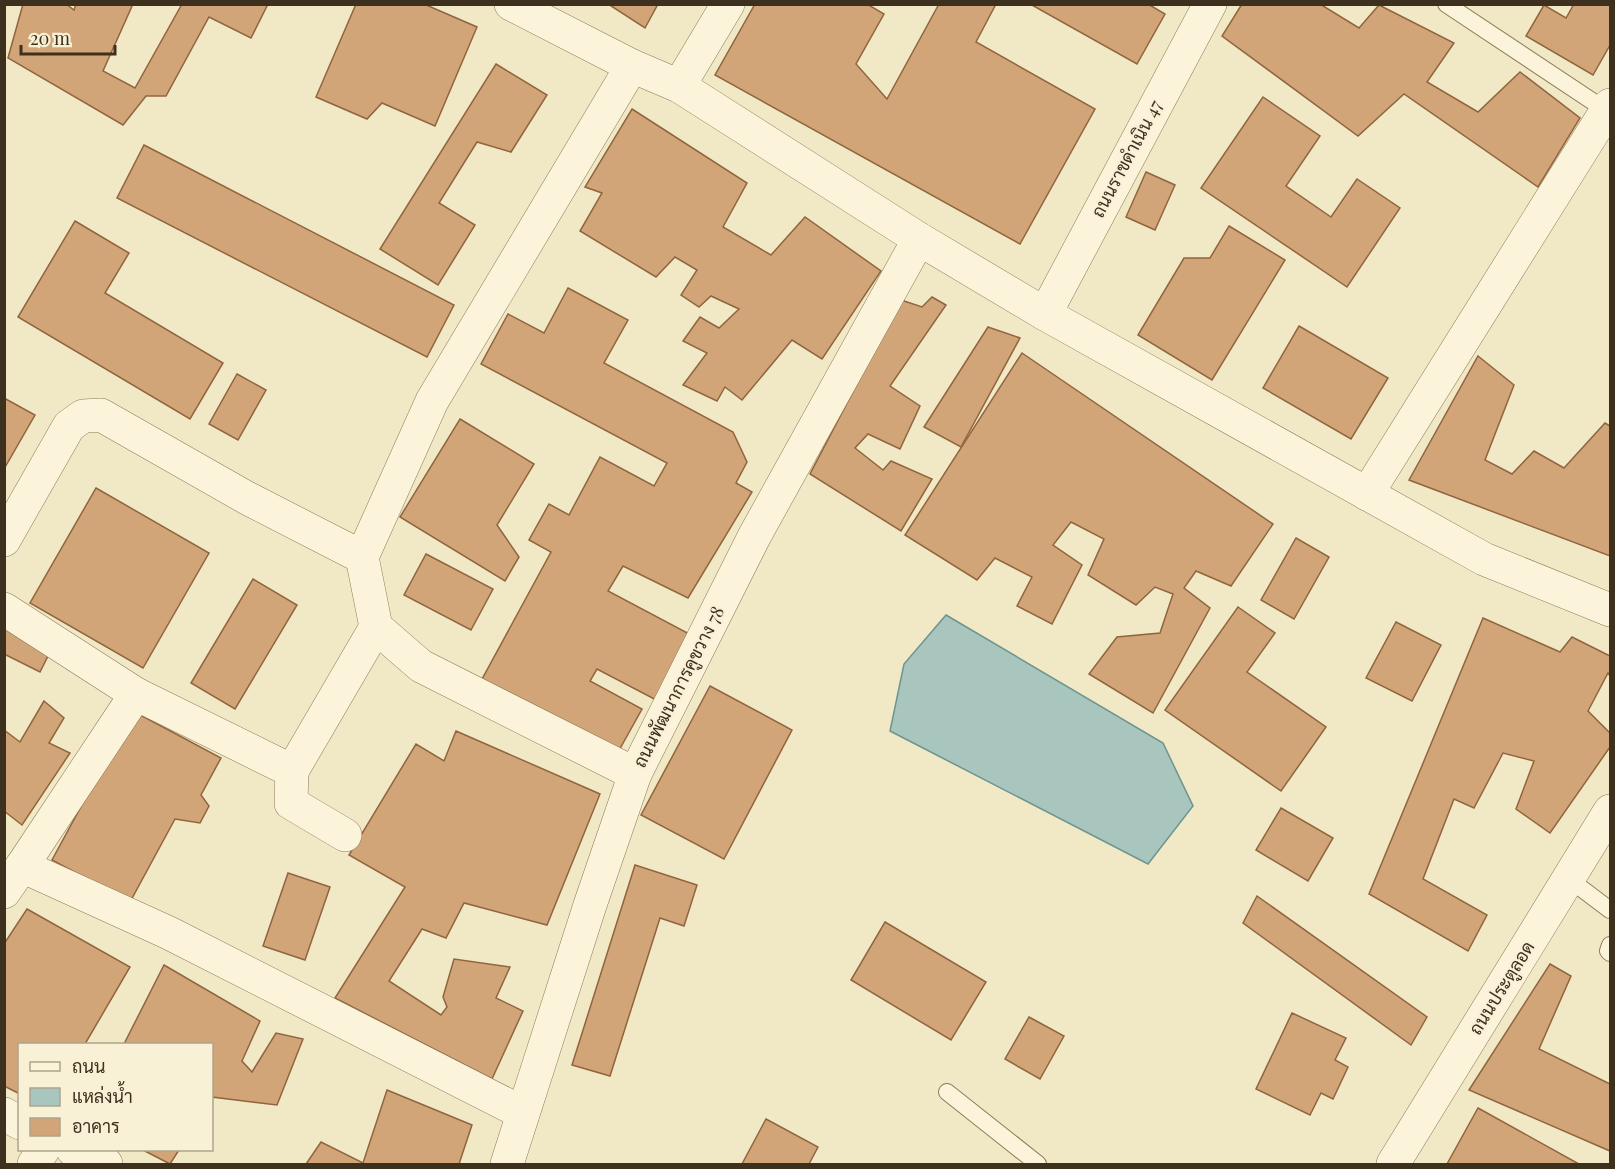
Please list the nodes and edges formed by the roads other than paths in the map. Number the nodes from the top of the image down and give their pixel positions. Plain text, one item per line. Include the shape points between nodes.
1 (511, 4) edge
2 (728, 4) edge
3 (1210, 4) edge
4 (1446, 4) edge
5 (632, 66) junction
6 (679, 86) junction
7 (1609, 108) edge
8 (920, 239) junction
9 (1045, 314) junction
10 (1367, 494) junction
11 (4, 540) edge
12 (362, 556) junction
13 (4, 609) edge
14 (1611, 610) edge
15 (376, 627) junction
16 (135, 694) junction
17 (292, 771) junction
18 (635, 774) junction
19 (1611, 811) edge
20 (345, 834) dead end
21 (13, 879) edge
22 (1569, 879) junction
23 (1611, 910) edge
24 (1611, 945) edge
25 (1611, 953) edge
26 (947, 1092) dead end
27 (523, 1113) junction
28 (4, 1114) edge
29 (18, 1122) edge
30 (42, 1151) edge
31 (77, 1151) edge
32 (34, 1164) edge
33 (106, 1164) edge
34 (507, 1164) edge
35 (1038, 1164) edge
36 (1393, 1164) edge

1 - 5 street
2 - 6 street
3 - 9 street, ถนนราขดำเนิน 47
4 - 7 lane
5 - 6 street
5 - 12 street via 432,400
6 - 8 street
7 - 10 street
8 - 9 street
8 - 18 street, ถนนพัฒนาการคูขวาง 78 via 755,535
9 - 10 street
10 - 14 street via 1484,559
11 - 12 street via 69,426 83,416 101,415 247,498
12 - 15 street
13 - 16 street
15 - 17 street
15 - 18 street via 421,666
16 - 17 street
16 - 21 street
17 - 20 street via 291,803
18 - 27 street, ถนนพัฒนาการคูขวาง 78
19 - 22 street, ถนนประตูลอด
21 - 27 street via 169,933
22 - 23 lane
22 - 36 street, ถนนประตูลอด
24 - 25 lane
26 - 35 lane
27 - 34 street, ถนนพัฒนาการคูขวาง 78
28 - 29 street
30 - 32 street
31 - 33 street

